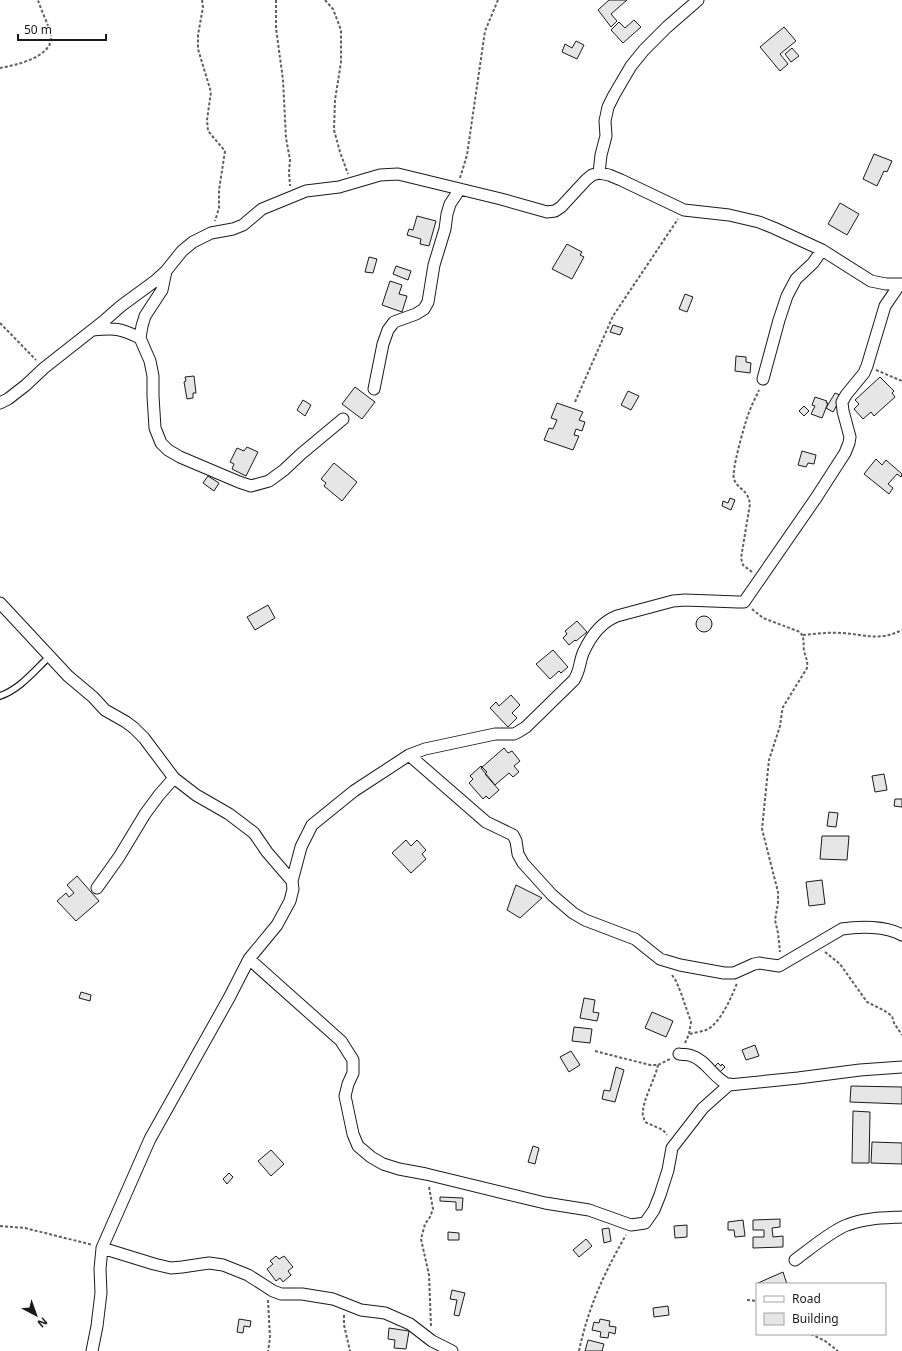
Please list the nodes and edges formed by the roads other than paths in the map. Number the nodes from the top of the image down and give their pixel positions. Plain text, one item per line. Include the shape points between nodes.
1 (698, 0) edge
2 (599, 173) junction
3 (459, 188) junction
4 (822, 250) junction
5 (166, 271) junction
6 (901, 284) edge
7 (92, 330) junction
8 (140, 338) junction
9 (763, 379) road end
10 (374, 389) dead end
11 (0, 403) edge
12 (343, 419) dead end
13 (0, 603) edge
14 (49, 657) junction
15 (0, 696) edge
16 (409, 755) junction
17 (174, 778) junction
18 (292, 881) junction
19 (97, 888) dead end
20 (902, 935) edge
21 (249, 959) junction
22 (679, 1054) road end
23 (902, 1067) edge
24 (730, 1084) junction
25 (902, 1217) edge
26 (102, 1248) junction
27 (795, 1260) dead end
28 (92, 1351) edge
29 (452, 1351) edge

1 - 2 street via 667,27 631,66 608,107
2 - 3 street via 586,180 561,207 547,212
2 - 4 street via 621,180 684,210 729,215 759,222
3 - 5 street via 398,174 380,175 339,187 306,191 262,210 243,225 211,233 193,242
3 - 10 street via 448,209 428,302 424,309 394,322 388,330 382,344
4 - 6 street via 871,281
4 - 9 street via 813,264 796,279 787,296
5 - 7 street
5 - 8 street via 162,290 145,316
6 - 16 street via 885,306 868,366 842,402 850,438 848,448 744,602 673,601 610,619 596,631 583,652 581,666 574,680 526,727 514,734 495,734 437,746
7 - 8 street via 125,331
7 - 11 street via 26,385
8 - 12 street via 150,361 153,376 155,428 160,443 180,457 238,482 251,486 269,481
13 - 14 street
14 - 15 lane via 21,684
14 - 17 street via 105,710 134,728
16 - 18 street via 354,791 312,824 301,847
16 - 20 street via 486,822 513,835 523,864 573,913 635,939 660,960 734,973 759,964 779,966 842,929 886,928
17 - 18 street via 196,795 229,814 254,834
17 - 19 street via 145,814
18 - 21 street via 290,901 277,924
21 - 24 street via 341,1041 350,1053 353,1073 345,1096 358,1146 383,1164 399,1169 545,1203 589,1210 631,1225 645,1223 654,1210 668,1170 672,1148 703,1108
21 - 26 street via 150,1139
22 - 24 street via 698,1059 720,1080
23 - 24 street
25 - 27 street via 873,1218 847,1225
26 - 28 street via 101,1293
26 - 29 street via 171,1268 209,1263 223,1264 281,1294 302,1294 333,1300 361,1310 396,1317

